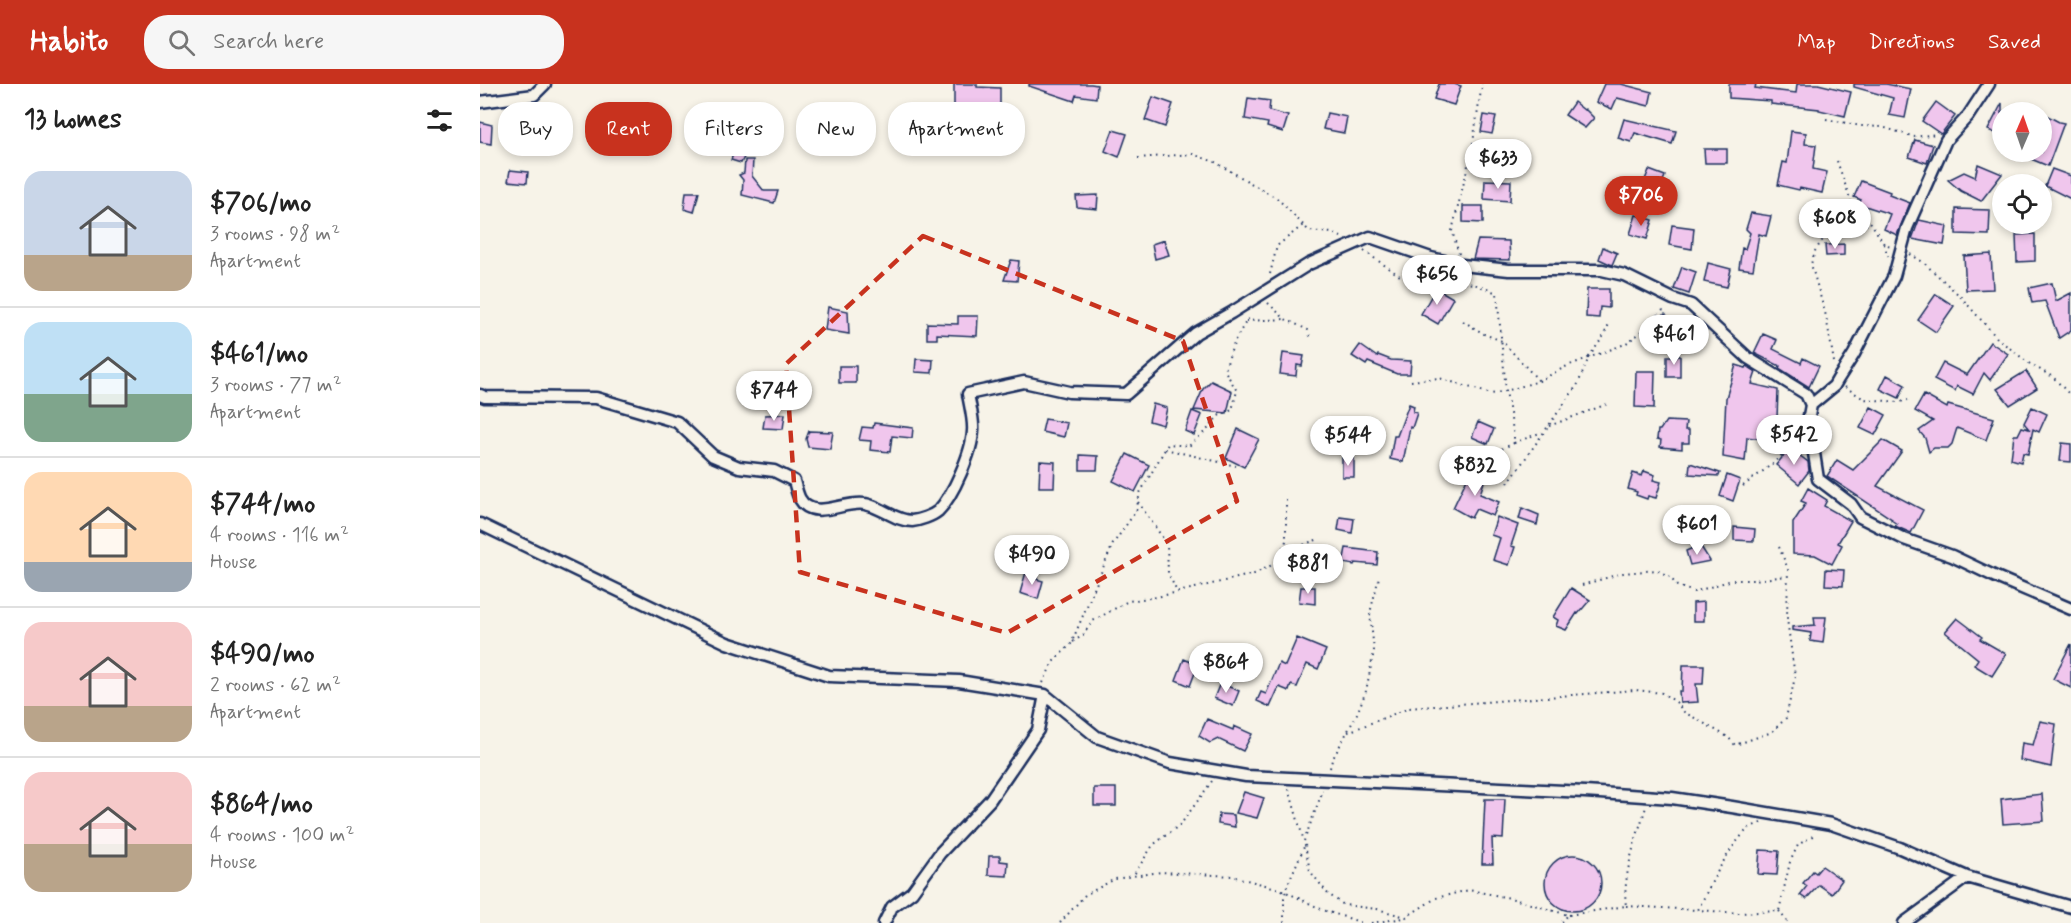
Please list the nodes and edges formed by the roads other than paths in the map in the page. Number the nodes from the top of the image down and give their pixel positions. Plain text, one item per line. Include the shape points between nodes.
1 (545, 84) edge
2 (1989, 84) edge
3 (480, 102) edge
4 (482, 398) edge
5 (1811, 405) junction
6 (480, 524) edge
7 (2071, 609) edge
8 (1045, 695) junction
9 (1967, 877) junction
10 (2071, 907) edge
11 (884, 923) edge
12 (1904, 923) edge

1 - 3 street via 534,95
2 - 5 street via 1946,140 1907,228 1894,276 1854,354 1836,382
4 - 5 street via 596,398 677,422 713,456 739,467 774,471 795,481 800,499 808,507 818,510 864,503 914,521 937,512 965,461 974,431 968,394 1024,382 1069,392 1126,394 1196,333 1308,264 1370,237 1462,265 1509,270 1602,270 1624,275 1691,305 1749,358 1806,394
5 - 7 street via 1805,437 1813,447 1818,479 1851,504 1860,517
6 - 8 street via 727,643 829,676 959,681
8 - 9 street via 1097,737 1170,763 1246,776 1660,797 1831,824
8 - 11 street via 1038,730 990,800 940,853 912,892 892,907
9 - 10 street
9 - 12 street

